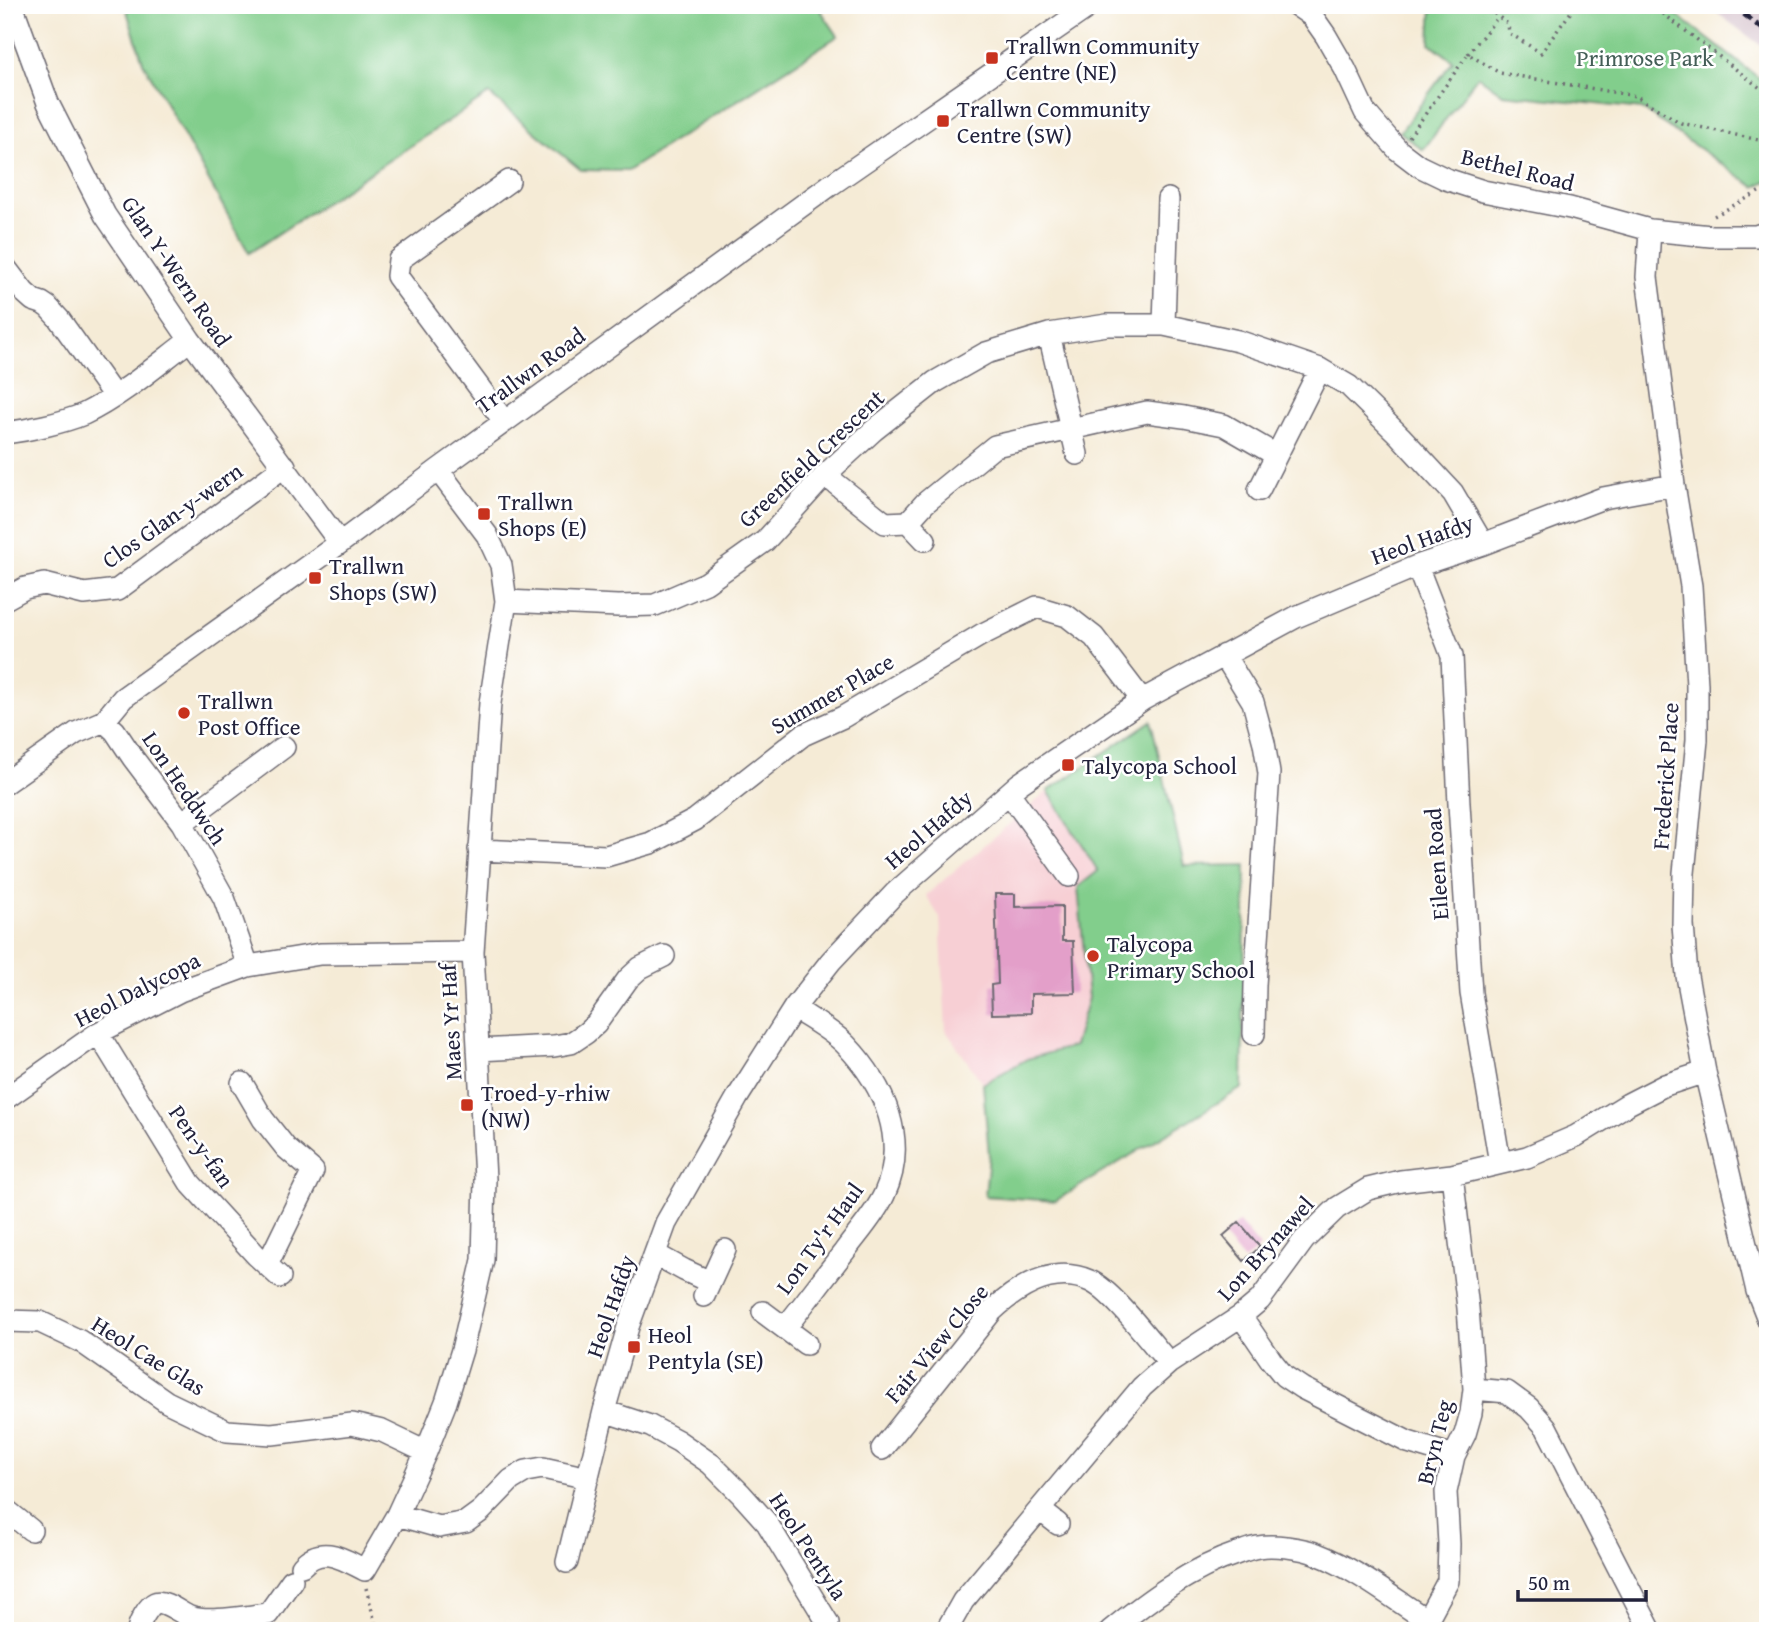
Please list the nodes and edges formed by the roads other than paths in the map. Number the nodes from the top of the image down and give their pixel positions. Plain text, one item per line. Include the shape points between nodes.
1 (12, 5) edge
2 (1091, 5) edge
3 (1296, 5) edge
4 (509, 181) dead end
5 (1168, 199) dead end
6 (1650, 230) junction
7 (1768, 232) edge
8 (5, 267) edge
9 (1164, 326) junction
10 (1049, 334) junction
11 (190, 340) junction
12 (1320, 369) junction
13 (114, 396) junction
14 (504, 421) junction
15 (1071, 429) junction
16 (5, 433) edge
17 (1077, 454) dead end
18 (1276, 455) junction
19 (285, 466) junction
20 (438, 470) junction
21 (825, 475) junction
22 (1674, 485) junction
23 (1259, 490) dead end
24 (908, 522) junction
25 (925, 540) dead end
26 (340, 543) junction
27 (1483, 544) junction
28 (1417, 566) junction
29 (5, 598) edge
30 (506, 601) junction
31 (1224, 655) junction
32 (1142, 700) junction
33 (104, 720) junction
34 (284, 747) dead end
35 (5, 783) edge
36 (1009, 793) junction
37 (182, 823) junction
38 (479, 850) junction
39 (1069, 876) dead end
40 (473, 951) junction
41 (664, 956) dead end
42 (248, 966) junction
43 (794, 1008) junction
44 (97, 1033) junction
45 (1254, 1034) dead end
46 (478, 1050) junction
47 (1705, 1072) junction
48 (242, 1083) dead end
49 (5, 1099) edge
50 (1500, 1163) junction
51 (1452, 1175) junction
52 (725, 1250) dead end
53 (655, 1254) junction
54 (763, 1312) dead end
55 (1241, 1316) junction
56 (1768, 1319) edge
57 (5, 1321) edge
58 (785, 1328) junction
59 (806, 1344) dead end
60 (1169, 1363) junction
61 (1474, 1389) junction
62 (604, 1411) junction
63 (882, 1449) dead end
64 (426, 1452) junction
65 (1454, 1455) junction
66 (588, 1478) junction
67 (5, 1509) edge
68 (1040, 1510) junction
69 (397, 1515) junction
70 (1058, 1524) dead end
71 (32, 1530) dead end
72 (567, 1562) dead end
73 (828, 1623) dead end
74 (1422, 1626) edge
75 (138, 1631) edge
76 (946, 1631) edge
77 (1110, 1631) edge
78 (1651, 1631) edge

1 - 11 street, Glan Y-Wern Road via 48,103 105,215
2 - 14 street, Trallwn Road via 829,186
3 - 6 street, Bethel Road via 1312,16 1326,36 1365,112 1398,150 1419,166 1483,191
4 - 14 street via 398,260 397,276
5 - 9 street
6 - 7 street, Bethel Road via 1710,236
6 - 22 street, Frederick Place via 1647,277
8 - 13 street via 24,292 59,319
9 - 10 street, Greenfield Crescent via 1107,325
9 - 12 street, Greenfield Crescent via 1238,341
10 - 15 street
10 - 21 street, Greenfield Crescent via 986,353 935,382
11 - 13 street
11 - 19 street, Glan Y-Wern Road
12 - 18 street
12 - 27 street, Greenfield Crescent via 1349,386 1436,474 1453,493
13 - 16 street via 83,414
14 - 20 street, Trallwn Road
15 - 17 street
15 - 18 street via 1147,412 1171,415 1224,425
15 - 24 street via 995,446
18 - 23 street
19 - 26 street, Glan Y-Wern Road
19 - 29 street, Clos Glan-y-wern via 117,590 84,594 44,584
20 - 26 street, Trallwn Road
20 - 30 street, Maes Yr Haf via 487,535 502,565
21 - 24 street via 885,523
21 - 30 street, Greenfield Crescent via 765,541 706,583 655,605
22 - 27 street, Heol Hafdy via 1603,498
22 - 47 street, Frederick Place via 1691,586 1697,685 1684,925 1687,976
24 - 25 street
26 - 33 street, Trallwn Road via 123,698
27 - 28 street, Heol Hafdy
28 - 31 street, Heol Hafdy via 1296,617
28 - 50 street, Eileen Road via 1452,656 1471,993
30 - 38 street, Maes Yr Haf via 490,703
31 - 32 street, Heol Hafdy
31 - 45 street via 1253,702 1269,773
32 - 36 street, Heol Hafdy
32 - 38 street, Summer Place via 1094,637 1067,616 1037,607 803,735 695,820 651,843 606,856
33 - 35 street, Trallwn Road via 76,733
33 - 37 street, Lon Heddwch
34 - 37 street
36 - 39 street
36 - 43 street, Heol Hafdy via 895,892
37 - 42 street, Lon Heddwch via 224,898
38 - 40 street, Maes Yr Haf
40 - 42 street, Heol Dalycopa via 320,954
40 - 46 street, Maes Yr Haf
41 - 46 street via 628,979 596,1024 571,1043
42 - 44 street, Heol Dalycopa via 180,991
43 - 53 street, Heol Hafdy via 666,1223
43 - 58 street, Lon Ty'r Haul via 845,1043 866,1068 890,1114 895,1141 884,1194 872,1215
44 - 48 street, Pen-y-fan via 190,1183 273,1271 313,1171 286,1148
44 - 49 street, Heol Dalycopa
46 - 64 street, Maes Yr Haf via 485,1179 483,1260 462,1350
47 - 50 street, Lon Brynawel via 1665,1085 1576,1136
47 - 56 street, Frederick Place via 1757,1291
50 - 51 street, Lon Brynawel
51 - 55 street, Lon Brynawel via 1368,1189 1338,1208 1304,1240 1260,1300
51 - 61 street, Bryn Teg
52 - 53 street via 707,1289
53 - 62 street, Heol Hafdy
54 - 58 street, Lon Ty'r Haul
55 - 60 street, Lon Brynawel
55 - 65 street via 1284,1376 1302,1388 1409,1441
57 - 64 street, Heol Cae Glas via 40,1322 80,1341 167,1402 227,1431 272,1434 352,1424 382,1431
58 - 59 street, Lon Ty'r Haul
60 - 63 street, Fair View Close via 1112,1297 1091,1281 1066,1275 1045,1277 1015,1292 992,1311
60 - 68 street, Lon Brynawel via 1142,1387
61 - 65 street, Bryn Teg via 1465,1434
61 - 78 street via 1507,1392 1546,1427
62 - 66 street, Heol Hafdy
62 - 73 street, Heol Pentyla via 650,1426 712,1464 767,1523
64 - 69 street, Maes Yr Haf
65 - 74 street, Bryn Teg via 1446,1492 1448,1581
66 - 69 street via 542,1468 526,1471 466,1522 439,1527
66 - 72 street, Heol Hafdy
67 - 71 street
68 - 70 street
68 - 76 street, Lon Brynawel via 963,1601
69 - 75 street, Maes Yr Haf via 365,1570 329,1554 310,1558 268,1614 202,1621 155,1602
74 - 77 street via 1341,1564 1314,1552 1259,1546 1186,1576

